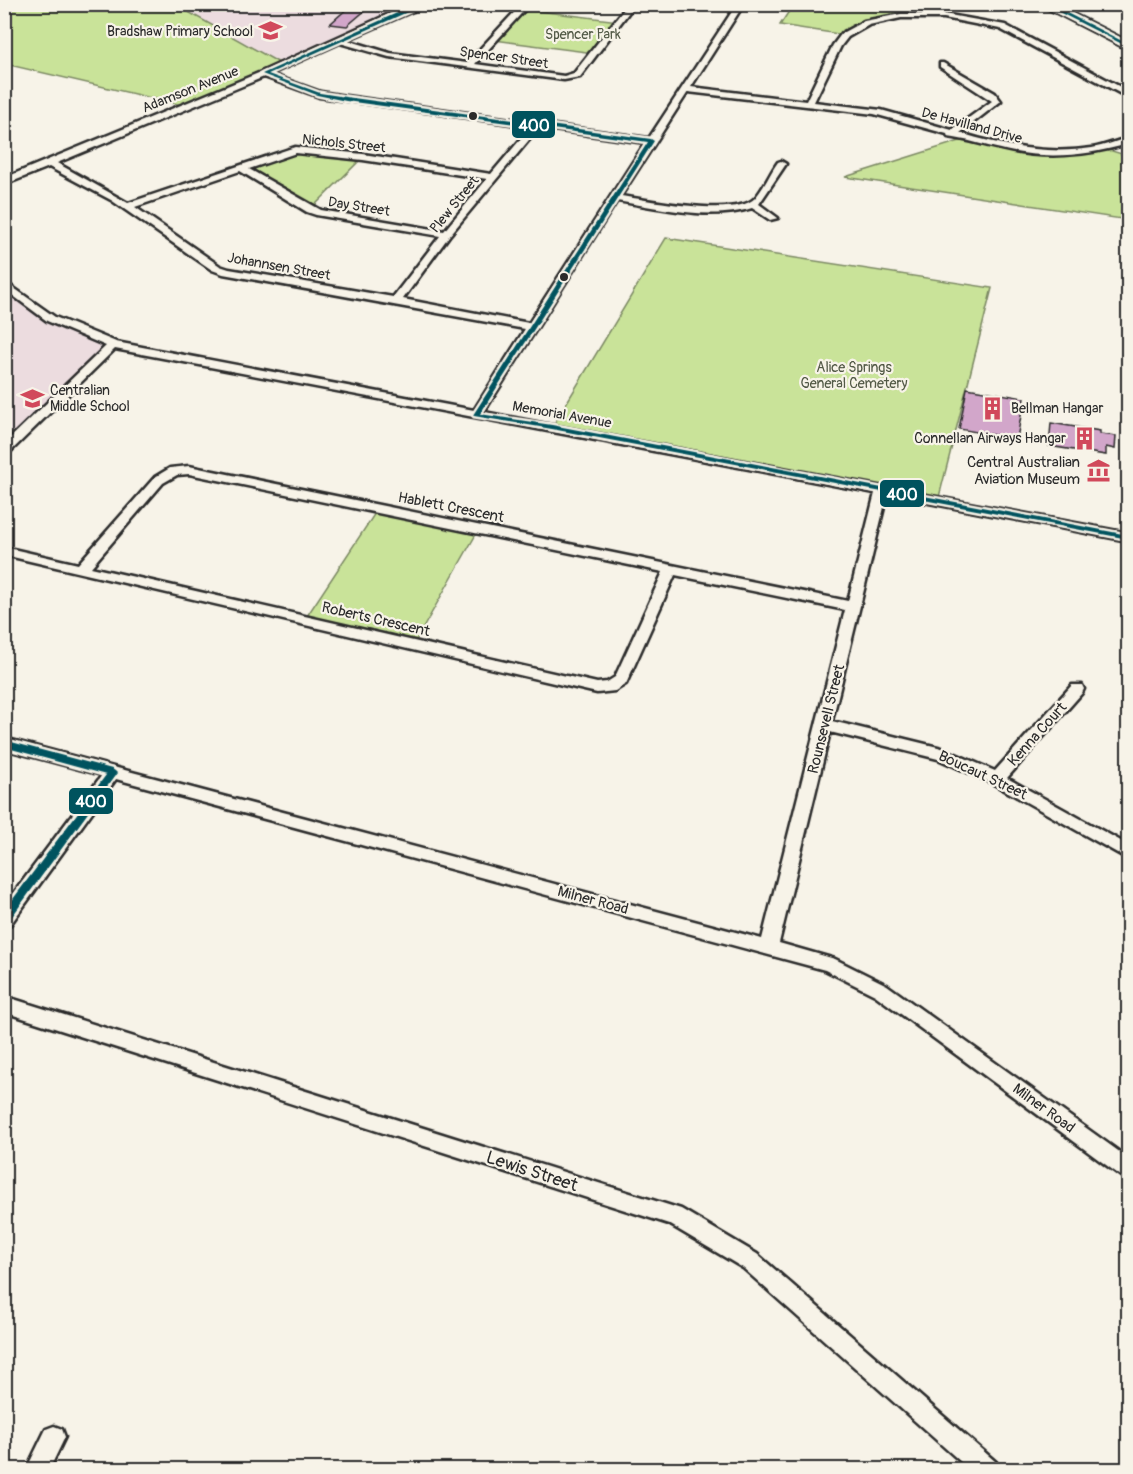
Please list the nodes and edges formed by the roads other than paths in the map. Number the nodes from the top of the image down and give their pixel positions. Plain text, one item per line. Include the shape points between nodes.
1 (416, 4) edge
2 (527, 4) edge
3 (632, 4) edge
4 (741, 4) edge
5 (944, 4) edge
6 (1044, 4) edge
7 (944, 16) junction
8 (342, 41) junction
9 (1128, 46) edge
10 (943, 65) dead end
11 (468, 66) junction
12 (264, 74) junction
13 (686, 89) junction
14 (1128, 94) edge
15 (809, 104) junction
16 (536, 126) junction
17 (951, 135) junction
18 (651, 141) junction
19 (1128, 141) edge
20 (49, 163) junction
21 (781, 164) dead end
22 (243, 169) junction
23 (493, 177) junction
24 (4, 182) edge
25 (616, 198) junction
26 (754, 205) junction
27 (128, 206) junction
28 (773, 218) dead end
29 (446, 234) junction
30 (4, 284) edge
31 (396, 301) junction
32 (531, 327) junction
33 (113, 345) junction
34 (476, 414) junction
35 (4, 451) edge
36 (882, 490) junction
37 (1128, 537) edge
38 (4, 551) edge
39 (82, 568) junction
40 (670, 571) junction
41 (853, 608) junction
42 (1077, 689) dead end
43 (825, 725) junction
44 (4, 743) edge
45 (112, 773) junction
46 (997, 778) junction
47 (1128, 854) edge
48 (4, 920) edge
49 (770, 947) junction
50 (4, 1004) edge
51 (1128, 1169) edge
52 (54, 1437) dead end
53 (37, 1470) edge
54 (988, 1470) edge

1 - 8 street, Adamson Avenue
2 - 11 street
3 - 11 street, Spencer Street via 573,77
4 - 13 street
5 - 7 street
6 - 9 main road
7 - 14 street via 1002,27
7 - 15 street via 882,19 844,35
8 - 11 street, Spencer Street via 389,56
8 - 12 street, Adamson Avenue
10 - 17 street via 997,101
12 - 16 street via 318,94
12 - 20 street, Adamson Avenue
13 - 15 street, De Havilland Drive
13 - 18 street
15 - 17 street, De Havilland Drive via 880,113
16 - 18 street
16 - 23 street, Plew Street
17 - 19 street, De Havilland Drive via 1044,154 1089,153
18 - 25 street
20 - 24 street, Adamson Avenue
20 - 27 street, Johannsen Street via 85,179
21 - 26 street
22 - 23 street, Nichols Street via 305,150
22 - 27 street, Nichols Street
22 - 29 street, Day Street via 319,213
23 - 29 street, Plew Street
25 - 26 street via 722,210
25 - 32 street
26 - 28 street
27 - 31 street, Johannsen Street via 227,272
29 - 31 street, Plew Street
30 - 33 street, Memorial Avenue via 51,319
31 - 32 street, Johannsen Street
32 - 34 street
33 - 34 street, Memorial Avenue
33 - 35 street
34 - 36 street, Memorial Avenue
36 - 37 street, Memorial Avenue
36 - 41 street, Rounsevell Street
38 - 39 street, Roberts Crescent
39 - 40 street, Hablett Crescent via 159,480 174,471 189,470
39 - 40 street, Roberts Crescent via 597,688 610,687 621,680
40 - 41 street, Hablett Crescent
41 - 43 street, Rounsevell Street
42 - 46 street, Kenna Court
43 - 46 street, Boucaut Street via 942,754
43 - 49 street, Rounsevell Street
44 - 45 street, Milner Road
45 - 48 street
45 - 49 street, Milner Road
46 - 47 street, Boucaut Street
49 - 51 street, Milner Road via 829,964 881,990
50 - 54 street, Lewis Street via 674,1216 750,1261
52 - 53 street

